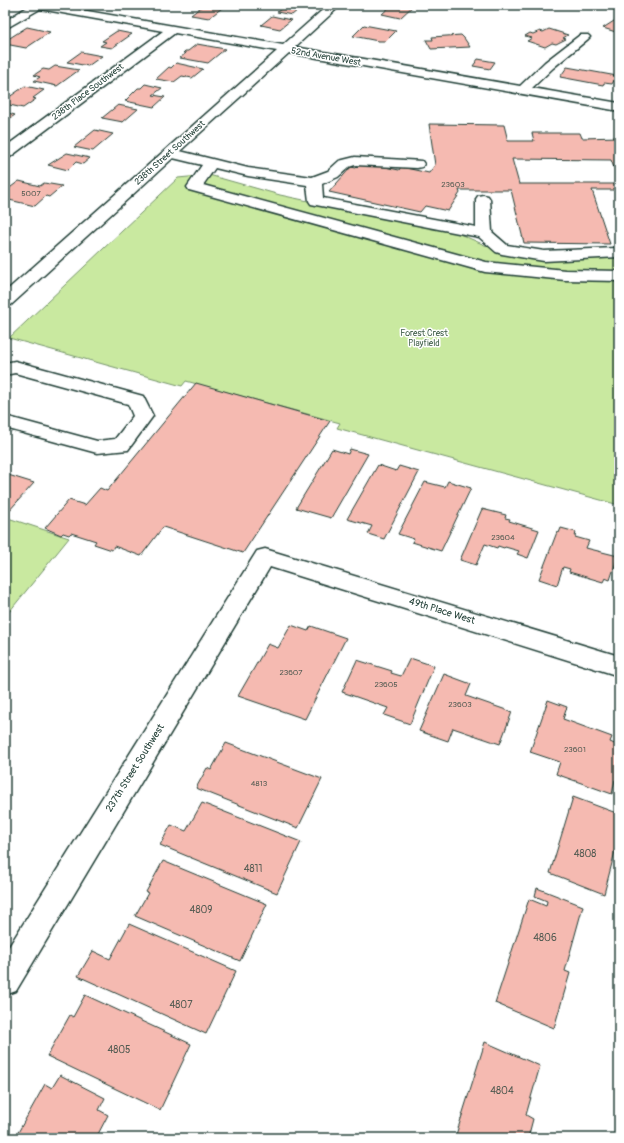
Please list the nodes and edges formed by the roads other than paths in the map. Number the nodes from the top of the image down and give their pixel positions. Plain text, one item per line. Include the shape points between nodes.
1 (36, 5) edge
2 (89, 5) edge
3 (335, 5) edge
4 (77, 13) junction
5 (5, 26) edge
6 (172, 30) junction
7 (584, 37) dead end
8 (286, 50) junction
9 (522, 91) junction
10 (619, 107) edge
11 (171, 152) junction
12 (5, 154) edge
13 (211, 163) junction
14 (417, 164) dead end
15 (314, 182) junction
16 (483, 199) dead end
17 (484, 233) junction
18 (616, 253) dead end
19 (619, 276) edge
20 (5, 301) edge
21 (5, 369) edge
22 (5, 422) edge
23 (265, 557) joint
24 (619, 666) edge
25 (5, 980) edge

1 - 4 street, 52nd Avenue West
1 - 5 street
2 - 4 street
3 - 8 street, 238th Street Southwest
4 - 6 street, 52nd Avenue West
6 - 8 street, 52nd Avenue West
6 - 12 street, 238th Place Southwest
7 - 9 street
8 - 9 street, 52nd Avenue West
8 - 11 street, 238th Street Southwest
9 - 10 street, 52nd Avenue West
11 - 13 street
11 - 20 street, 238th Street Southwest
13 - 15 street via 248,172
13 - 19 street via 194,187 485,267 565,275
14 - 15 street via 355,161 344,164 334,174
15 - 17 street via 316,201
16 - 17 street
17 - 18 street via 502,249 544,256
21 - 22 street via 15,367 136,400 143,416 121,445 97,447
23 - 24 street, 49th Place West
23 - 25 street, 237th Street Southwest

